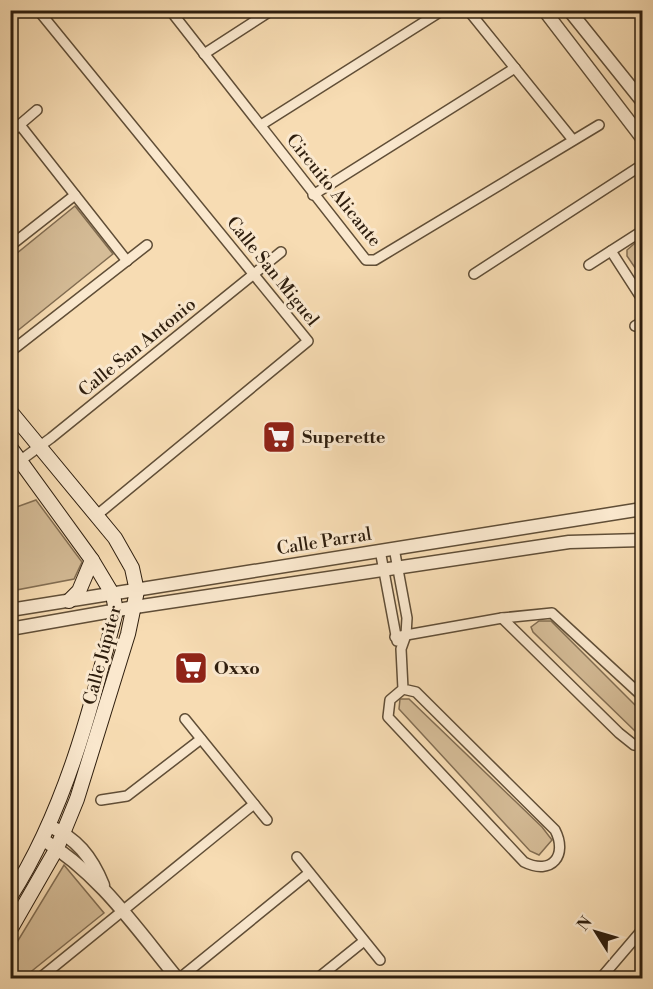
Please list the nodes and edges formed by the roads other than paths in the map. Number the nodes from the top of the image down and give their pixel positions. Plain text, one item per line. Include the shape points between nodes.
1 (38, 10) edge
2 (170, 10) edge
3 (272, 10) edge
4 (442, 10) edge
5 (468, 10) edge
6 (560, 10) edge
7 (569, 10) edge
8 (637, 10) edge
9 (547, 15) edge
10 (642, 18) edge
11 (204, 54) junction
12 (515, 68) junction
13 (642, 101) edge
14 (38, 111) dead end
15 (20, 125) junction
16 (261, 125) junction
17 (600, 125) dead end
18 (10, 133) edge
19 (642, 138) edge
20 (573, 140) junction
21 (642, 165) edge
22 (75, 195) junction
23 (312, 195) junction
24 (642, 231) edge
25 (147, 245) dead end
26 (10, 246) edge
27 (612, 251) junction
28 (281, 252) dead end
29 (127, 261) junction
30 (589, 265) dead end
31 (254, 274) junction
32 (474, 274) dead end
33 (642, 299) edge
34 (10, 352) edge
35 (10, 411) edge
36 (39, 446) junction
37 (10, 447) edge
38 (16, 462) edge
39 (642, 509) edge
40 (97, 515) junction
41 (642, 540) edge
42 (394, 548) junction
43 (380, 550) junction
44 (92, 560) junction
45 (398, 567) junction
46 (384, 569) junction
47 (137, 591) junction
48 (113, 596) junction
49 (69, 601) junction
50 (135, 607) junction
51 (10, 610) edge
52 (116, 611) junction
53 (502, 618) junction
54 (10, 629) edge
55 (406, 635) junction
56 (395, 637) junction
57 (401, 649) junction
58 (402, 689) junction
59 (642, 696) edge
60 (186, 719) dead end
61 (201, 739) junction
62 (642, 746) edge
63 (101, 800) dead end
64 (254, 804) junction
65 (267, 820) dead end
66 (48, 825) junction
67 (64, 833) junction
68 (42, 839) junction
69 (57, 848) junction
70 (297, 857) dead end
71 (309, 873) junction
72 (105, 889) junction
73 (11, 893) edge
74 (24, 909) junction
75 (123, 912) junction
76 (10, 930) edge
77 (642, 930) edge
78 (364, 941) junction
79 (380, 960) dead end
80 (40, 978) edge
81 (179, 978) edge
82 (318, 978) edge
83 (601, 978) edge

1 - 31 street, Calle San Miguel
2 - 11 street, Circuito Alicante
3 - 11 street
4 - 16 street
5 - 12 street
6 - 9 street
7 - 13 street
8 - 10 street
9 - 19 street
11 - 16 street, Circuito Alicante
12 - 20 street
12 - 23 street
14 - 15 street
15 - 18 street
15 - 22 street
16 - 23 street, Circuito Alicante
17 - 20 street, Circuito Alicante
20 - 23 street, Circuito Alicante via 370,261 362,257
21 - 32 street
22 - 26 street
22 - 29 street
24 - 27 street
25 - 29 street
27 - 30 street
27 - 33 street
28 - 31 street, Calle San Antonio
29 - 34 street
31 - 36 street, Calle San Antonio
31 - 40 street, Calle San Miguel via 308,339 307,343
35 - 36 main road, Calle Júpiter
36 - 38 street, Calle San Antonio
36 - 40 main road, Calle Júpiter
37 - 38 main road, Calle Júpiter
38 - 44 main road, Calle Júpiter
39 - 42 street, Calle Parral
40 - 47 main road, Calle Júpiter via 124,551
41 - 45 street, Calle Parral via 569,542
42 - 43 street, Calle Parral
42 - 45 street
43 - 46 street
43 - 47 street, Calle Parral
44 - 48 main road, Calle Júpiter
44 - 49 main road via 79,591
45 - 46 street, Calle Parral
45 - 55 street
46 - 50 street, Calle Parral
46 - 56 street
47 - 48 street, Calle Parral
47 - 50 main road, Calle Júpiter
48 - 49 street, Calle Parral
48 - 52 main road, Calle Júpiter
49 - 51 street, Calle Parral
50 - 52 street, Calle Parral
50 - 67 main road, Calle Júpiter via 95,746
52 - 54 street, Calle Parral
52 - 66 main road, Calle Júpiter via 90,710
53 - 55 street
53 - 59 street via 552,613
53 - 62 street via 619,733 634,745
55 - 56 street
55 - 57 street
56 - 57 street
57 - 58 street
58 - 58 street via 416,692 555,830 561,842 560,854 549,866 536,868 524,862 388,717 390,700
60 - 61 street
61 - 63 street via 127,796
61 - 64 street
64 - 65 street
64 - 75 street
66 - 67 street
66 - 68 main road, Calle Júpiter
67 - 69 main road, Calle Júpiter
67 - 72 street via 93,862
68 - 69 street
68 - 73 main road, Calle Júpiter
69 - 72 street
69 - 74 main road, Calle Júpiter
70 - 71 street
71 - 78 street
71 - 81 street
72 - 75 street
73 - 74 street
74 - 76 main road, Calle Júpiter
75 - 80 street
75 - 81 street
77 - 83 street
78 - 79 street
78 - 82 street

